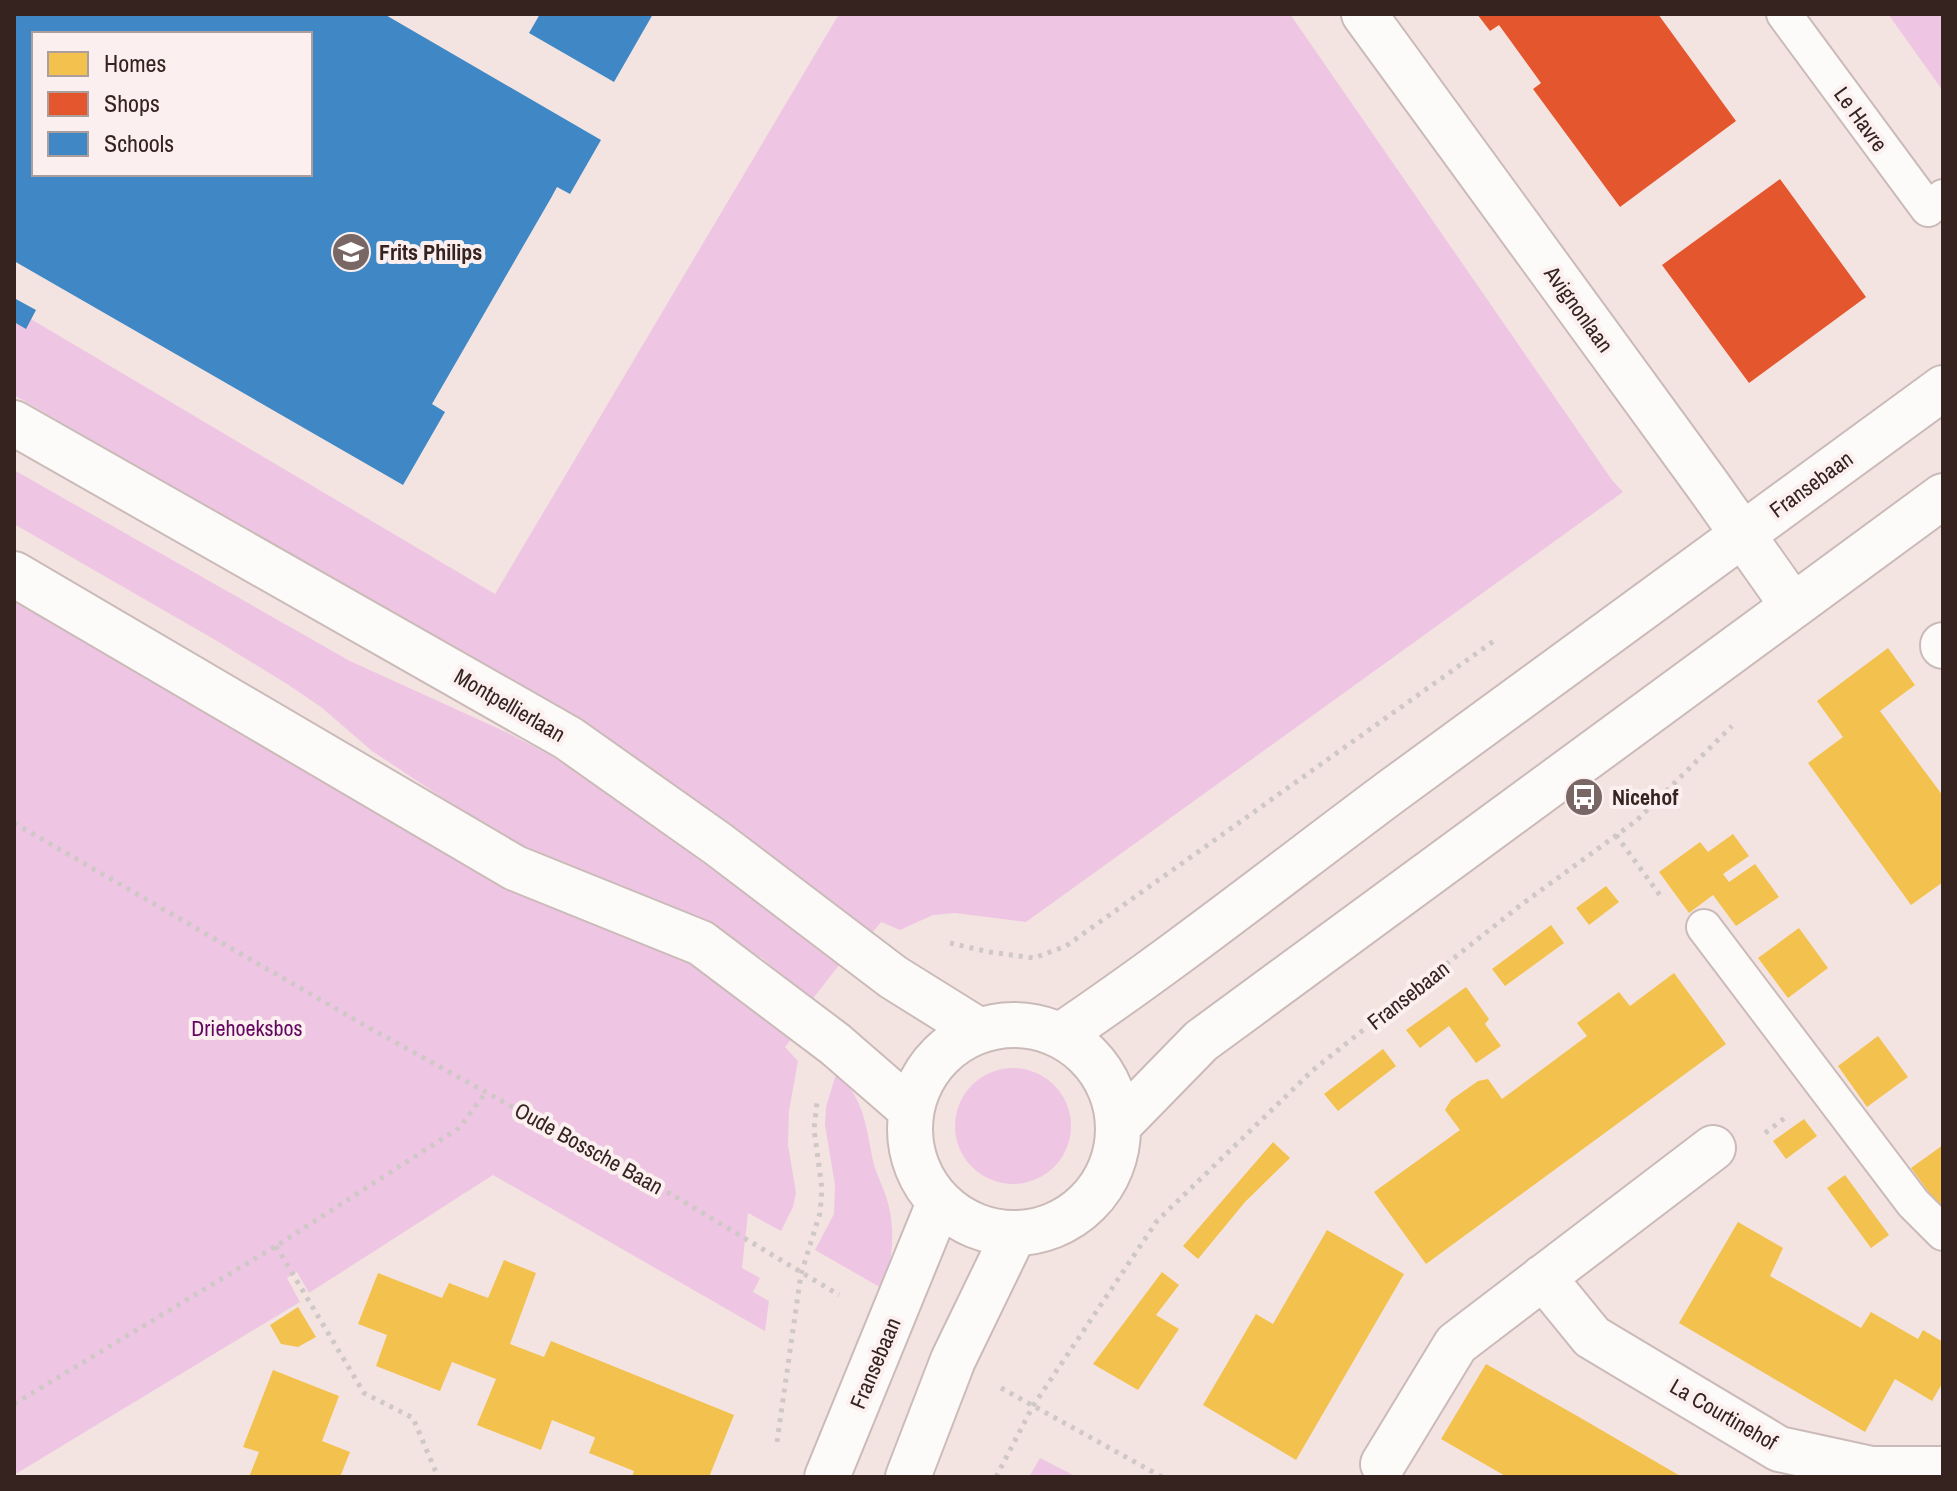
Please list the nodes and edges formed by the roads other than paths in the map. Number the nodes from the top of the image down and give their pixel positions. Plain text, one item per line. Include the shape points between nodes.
1 (1364, 14) edge
2 (1784, 14) edge
3 (1943, 197) edge
4 (1943, 388) edge
5 (14, 423) edge
6 (1943, 496) edge
7 (1742, 534) junction
8 (14, 574) edge
9 (1793, 606) junction
10 (1704, 927) road end
11 (978, 1030) junction
12 (1061, 1035) junction
13 (911, 1110) junction
14 (1119, 1125) junction
15 (1713, 1148) road end
16 (939, 1203) junction
17 (1943, 1233) edge
18 (1014, 1234) junction
19 (1543, 1277) junction
20 (1383, 1464) dead end
21 (1943, 1469) edge
22 (1869, 1473) edge
23 (827, 1477) edge
24 (908, 1477) edge

1 - 7 street, Avignonlaan
2 - 3 lane, Le Havre via 1928,209
4 - 7 street, Fransebaan
5 - 11 street, Montpellierlaan via 568,738 893,977
6 - 9 street
7 - 9 street, Avignonlaan
7 - 12 street, Fransebaan via 1150,975
8 - 13 street via 515,868 701,943 835,1044
9 - 14 street via 1201,1041
10 - 17 lane via 1913,1203
11 - 12 street via 1034,1026
11 - 13 street via 947,1048 923,1076
12 - 14 street via 1102,1071
13 - 16 street via 910,1144 920,1176
14 - 18 street via 1115,1159 1093,1197 1077,1213 1047,1228
15 - 19 street
16 - 18 street via 961,1220
16 - 23 street, Fransebaan
18 - 24 street via 953,1360
19 - 20 street via 1456,1344
19 - 22 street, La Courtinehof via 1592,1337 1779,1449
21 - 22 street, La Courtinehof

